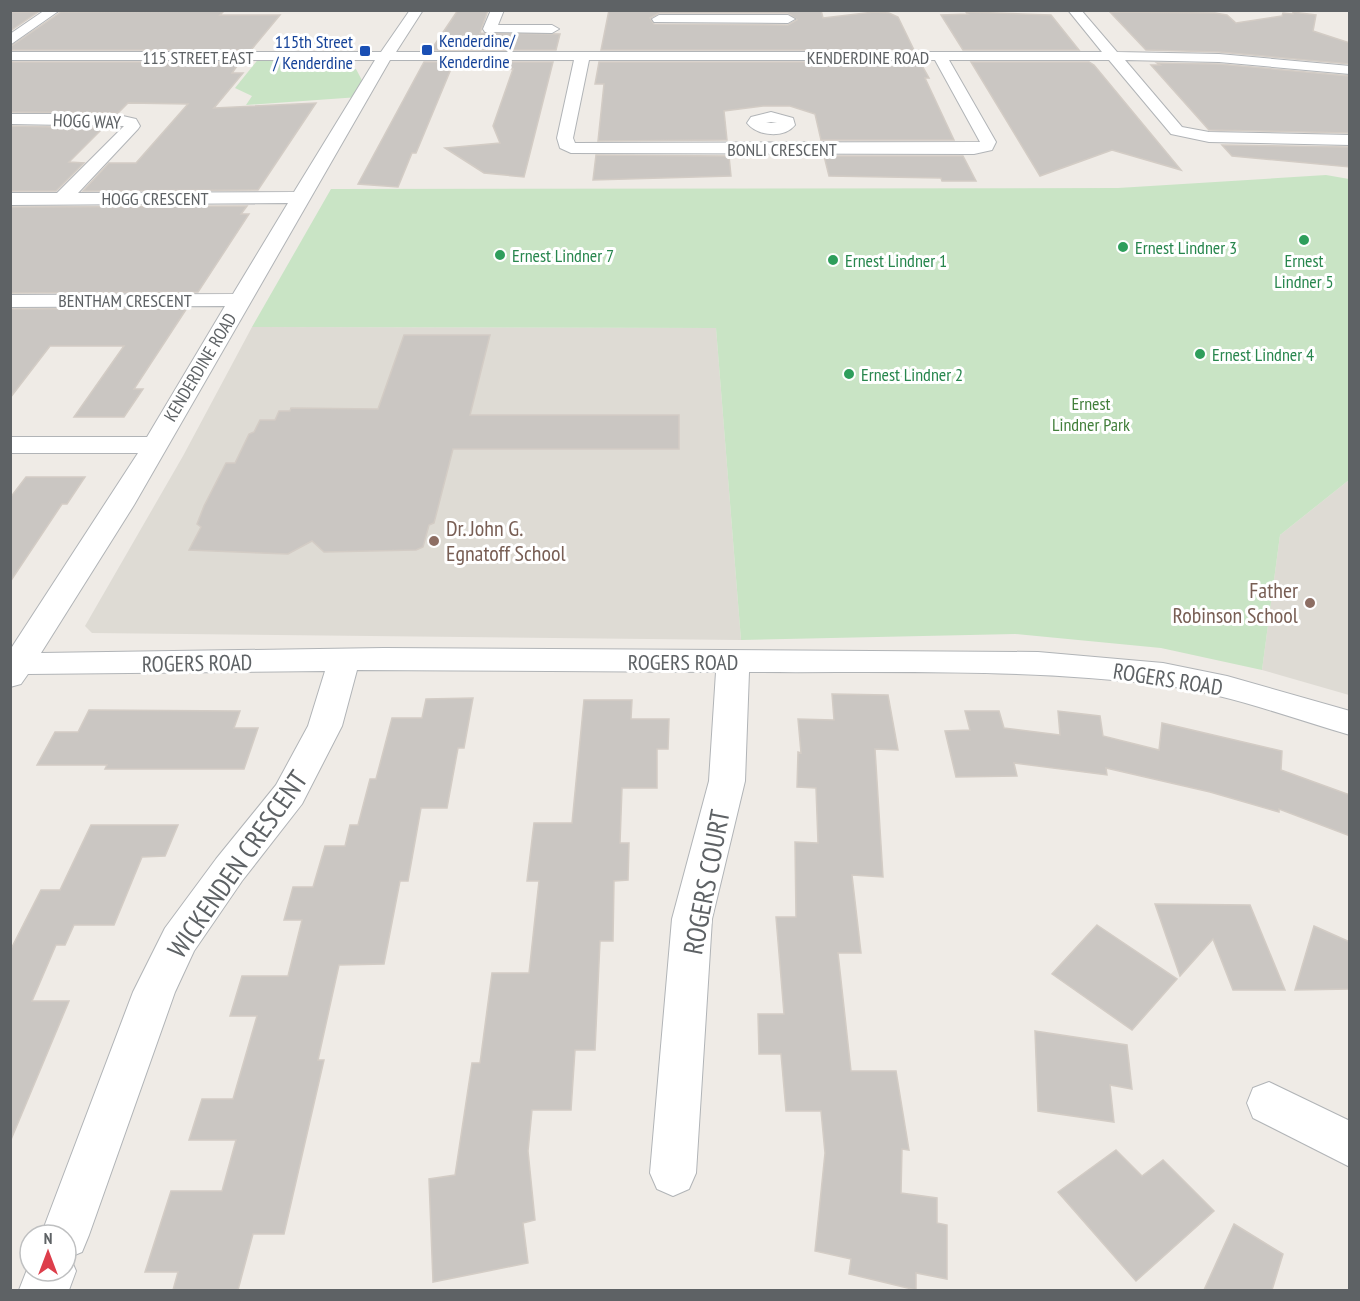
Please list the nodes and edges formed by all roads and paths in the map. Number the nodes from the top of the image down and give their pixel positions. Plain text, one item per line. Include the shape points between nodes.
1 (54, 10) edge
2 (417, 10) edge
3 (498, 10) edge
4 (557, 10) edge
5 (1074, 10) edge
6 (659, 15) edge
7 (787, 15) edge
8 (552, 29) junction
9 (11, 41) edge
10 (657, 52) junction
11 (796, 52) junction
12 (10, 56) edge
13 (278, 56) junction
14 (1114, 56) junction
15 (385, 57) junction
16 (545, 57) junction
17 (582, 57) junction
18 (940, 57) junction
19 (1350, 70) edge
20 (365, 87) junction
21 (10, 119) edge
22 (774, 129) dead end
23 (1350, 140) edge
24 (776, 149) junction
25 (299, 197) junction
26 (10, 199) edge
27 (62, 199) junction
28 (239, 300) junction
29 (10, 301) edge
30 (10, 445) edge
31 (153, 445) junction
32 (344, 661) junction
33 (733, 662) junction
34 (13, 667) edge
35 (1350, 723) edge
36 (1269, 1103) dead end
37 (1350, 1145) edge
38 (673, 1173) dead end
39 (69, 1223) edge

1 - 9 street
2 - 15 street, KENDERDINE ROAD
3 - 8 street via 490,29
4 - 8 street
5 - 14 street
6 - 7 street
6 - 10 street
7 - 11 street
8 - 16 street
10 - 11 street, KENDERDINE ROAD
10 - 17 street, KENDERDINE ROAD
11 - 18 street, KENDERDINE ROAD
12 - 13 street, 115 STREET EAST
13 - 15 street, 115 STREET EAST
13 - 20 street via 334,61 356,69
14 - 18 street, KENDERDINE ROAD
14 - 19 street, KENDERDINE ROAD via 1220,58
14 - 23 street via 1177,131 1209,137
15 - 16 street, KENDERDINE ROAD
15 - 20 street, KENDERDINE ROAD
16 - 17 street, KENDERDINE ROAD
17 - 24 street, BONLI CRESCENT via 565,138 571,148
18 - 24 street, BONLI CRESCENT via 988,142 986,146
20 - 25 street, KENDERDINE ROAD
21 - 27 street, HOGG WAY via 130,122 128,131
22 - 24 street
25 - 27 street, HOGG CRESCENT
25 - 28 street, KENDERDINE ROAD
26 - 27 street, HOGG CRESCENT
28 - 29 street, BENTHAM CRESCENT
28 - 31 street, KENDERDINE ROAD
30 - 31 street
31 - 34 street, KENDERDINE ROAD via 120,505
32 - 33 street, ROGERS ROAD
32 - 34 street, ROGERS ROAD
32 - 39 street, WICKENDEN CRESCENT via 325,726 289,794 179,940 159,981
33 - 35 street, ROGERS ROAD via 1038,663 1163,674 1227,687
33 - 38 street, ROGERS COURT via 727,781 692,919
36 - 37 street

